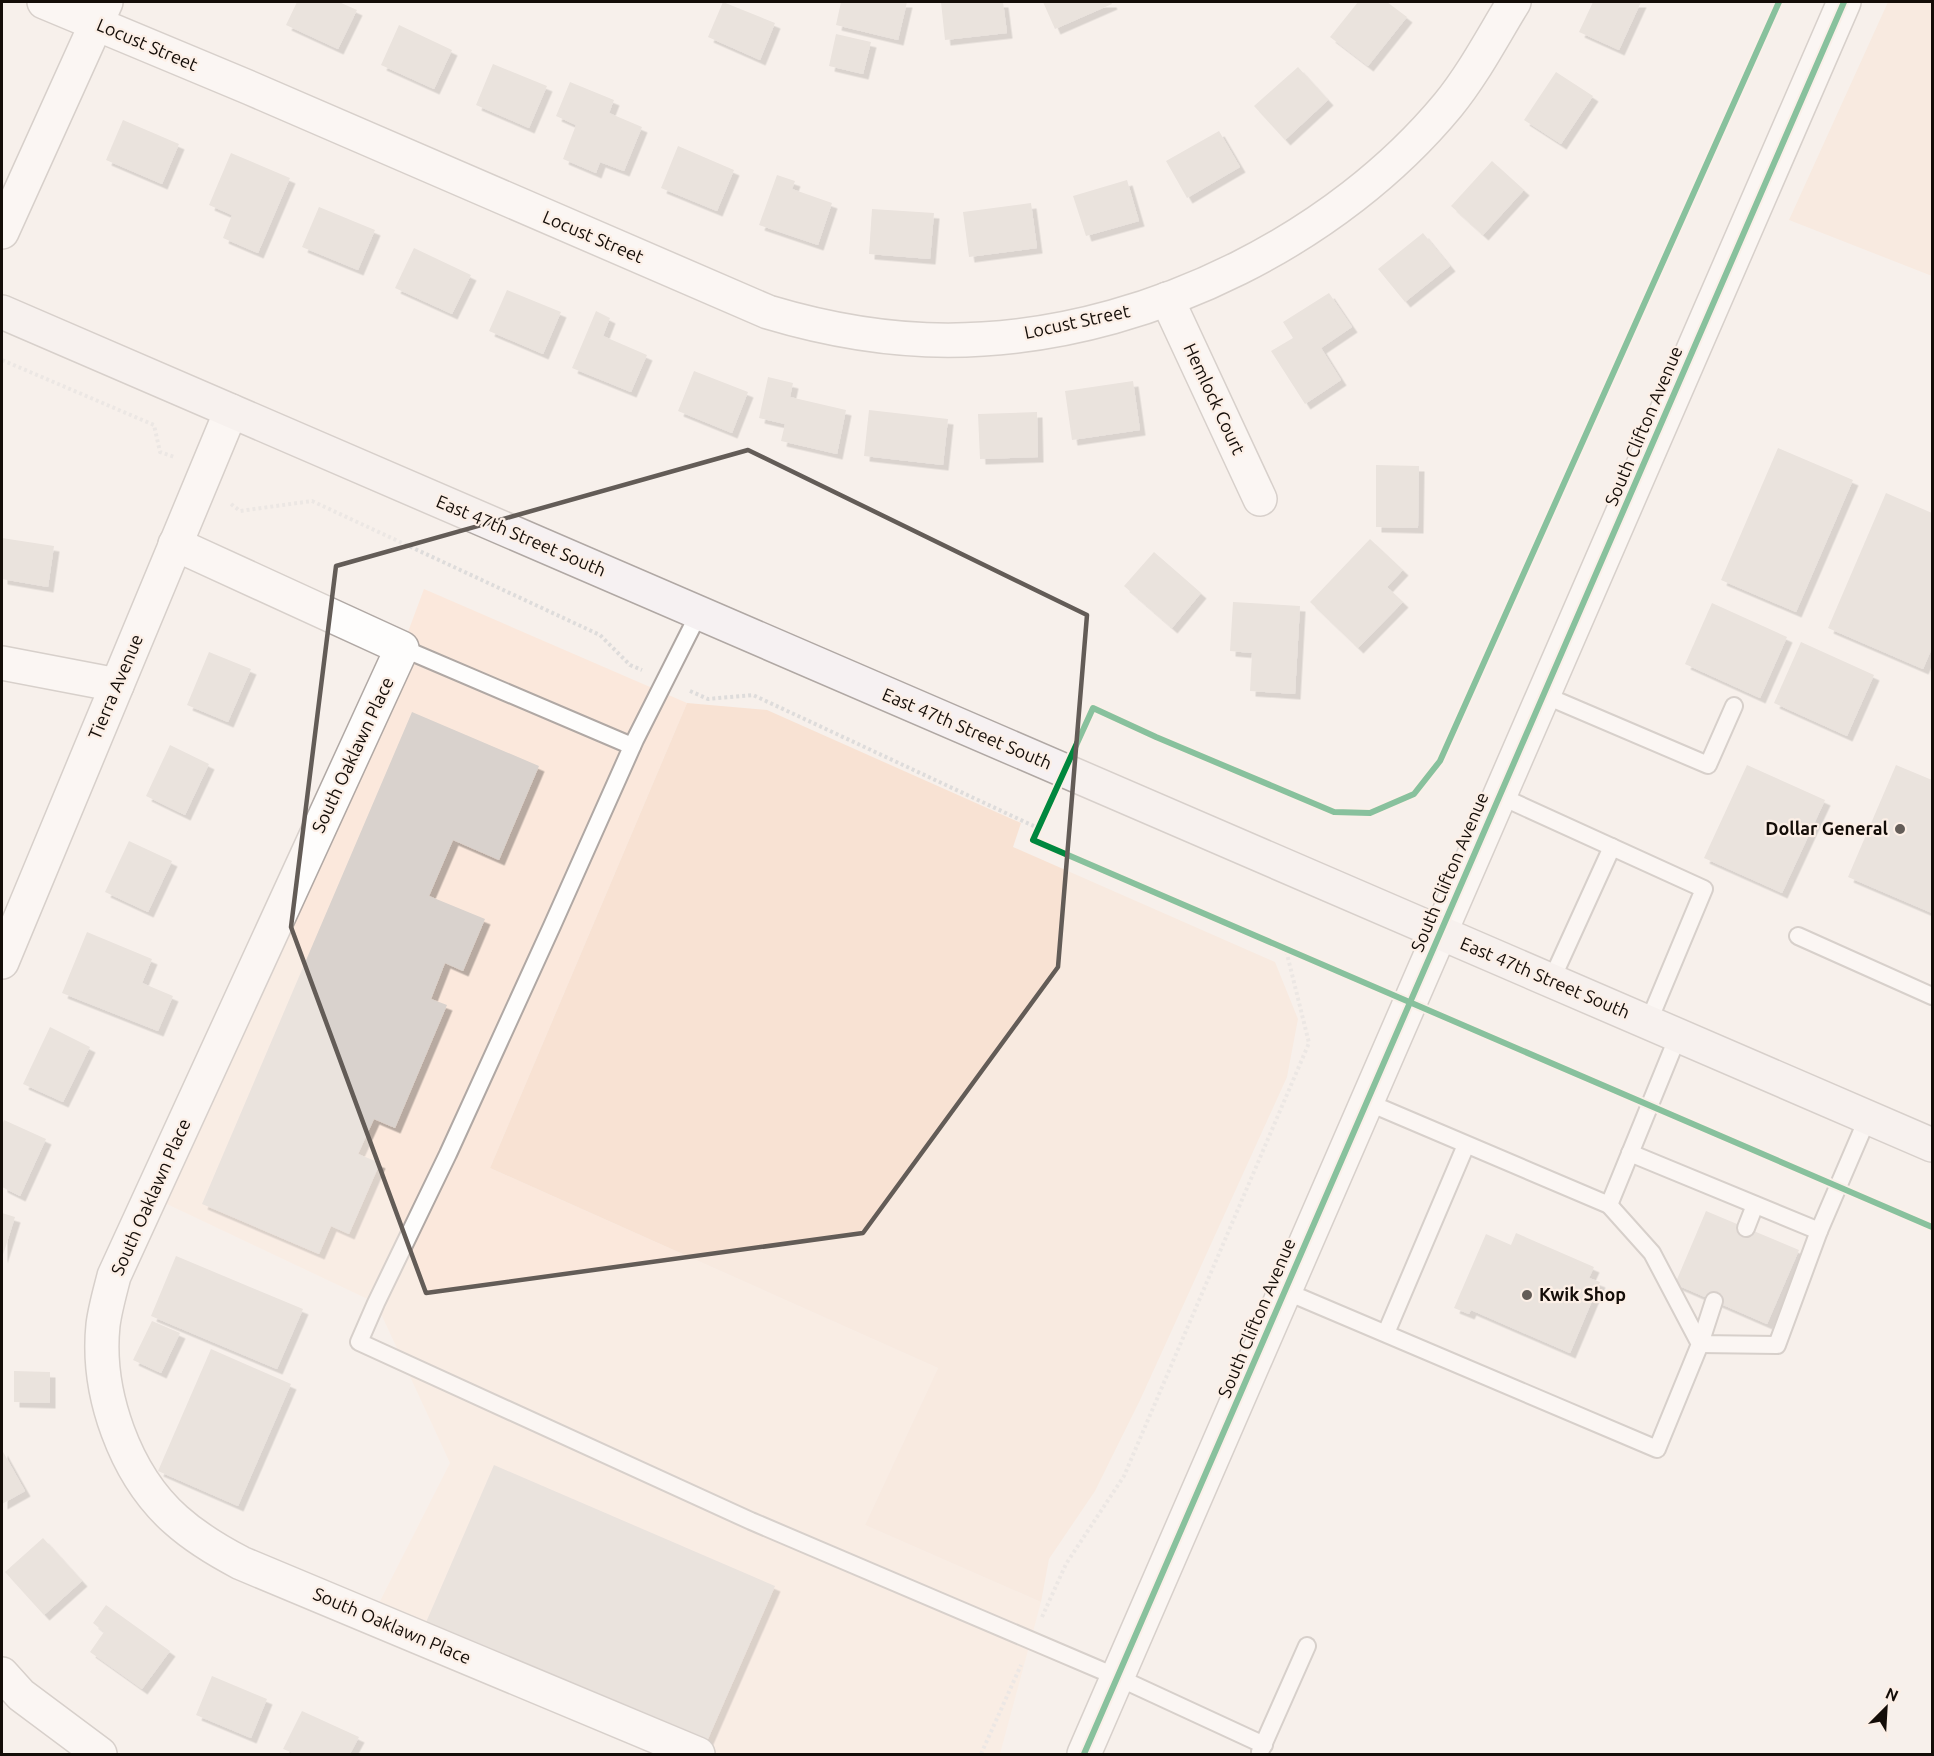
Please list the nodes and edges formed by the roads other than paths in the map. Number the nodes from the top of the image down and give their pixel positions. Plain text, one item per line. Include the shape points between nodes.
1 (44, 2) edge
2 (1514, 2) edge
3 (1844, 2) edge
4 (101, 13) edge
5 (2, 232) edge
6 (1167, 300) junction
7 (2, 312) edge
8 (231, 411) junction
9 (1260, 499) dead end
10 (175, 544) junction
11 (699, 613) junction
12 (402, 648) junction
13 (2, 663) edge
14 (117, 685) junction
15 (1544, 695) junction
16 (1734, 706) dead end
17 (632, 746) junction
18 (1500, 796) junction
19 (1612, 847) junction
20 (1440, 933) junction
21 (1798, 936) dead end
22 (2, 962) edge
23 (1551, 981) junction
24 (1932, 996) edge
25 (1648, 1023) junction
26 (1678, 1036) junction
27 (1367, 1102) junction
28 (1868, 1117) junction
29 (1466, 1145) junction
30 (1932, 1145) edge
31 (1630, 1153) junction
32 (1609, 1205) junction
33 (1755, 1205) junction
34 (1746, 1228) dead end
35 (1819, 1231) junction
36 (1285, 1292) junction
37 (1714, 1301) dead end
38 (1386, 1333) junction
39 (1700, 1344) junction
40 (1307, 1646) dead end
41 (2, 1674) edge
42 (1117, 1677) junction
43 (1261, 1750) edge
44 (100, 1755) edge
45 (698, 1755) edge
46 (1084, 1755) edge

1 - 4 street, Locust Street
2 - 6 street, Locust Street via 1478,64 1448,104 1379,175 1283,244
3 - 15 street, South Clifton Avenue
4 - 5 street
4 - 6 street, Locust Street via 250,88 768,312 804,323 893,337 983,339 1077,325
6 - 9 street, Hemlock Court
7 - 8 main road, East 47th Street South
8 - 10 street, Tierra Avenue
8 - 11 main road, East 47th Street South
10 - 12 street
10 - 14 street, Tierra Avenue
11 - 17 lane
11 - 20 main road, East 47th Street South
12 - 17 lane
12 - 45 street, South Oaklawn Place via 114,1276 103,1326 103,1369 111,1411 125,1450 147,1488 175,1520 216,1550
13 - 14 street
14 - 22 street, Tierra Avenue
15 - 16 lane via 1708,765
15 - 18 street, South Clifton Avenue
17 - 42 lane via 359,1342 751,1521
18 - 19 lane
18 - 20 street, South Clifton Avenue
19 - 23 lane
19 - 25 lane via 1704,890
20 - 23 main road, East 47th Street South
20 - 27 street, South Clifton Avenue
21 - 24 lane
23 - 25 main road, East 47th Street South
25 - 26 main road, East 47th Street South
26 - 28 main road, East 47th Street South
26 - 31 lane
27 - 29 lane
27 - 36 street, South Clifton Avenue
28 - 30 main road, East 47th Street South
28 - 35 lane
29 - 32 lane
29 - 38 lane
31 - 32 lane
31 - 33 lane
32 - 39 lane via 1652,1253
33 - 34 lane
33 - 35 lane
35 - 39 lane via 1777,1345
36 - 38 lane
36 - 42 street, South Clifton Avenue
37 - 39 lane
38 - 39 lane via 1657,1449
40 - 43 lane
41 - 44 street via 21,1695
42 - 43 lane
42 - 46 street, South Clifton Avenue

